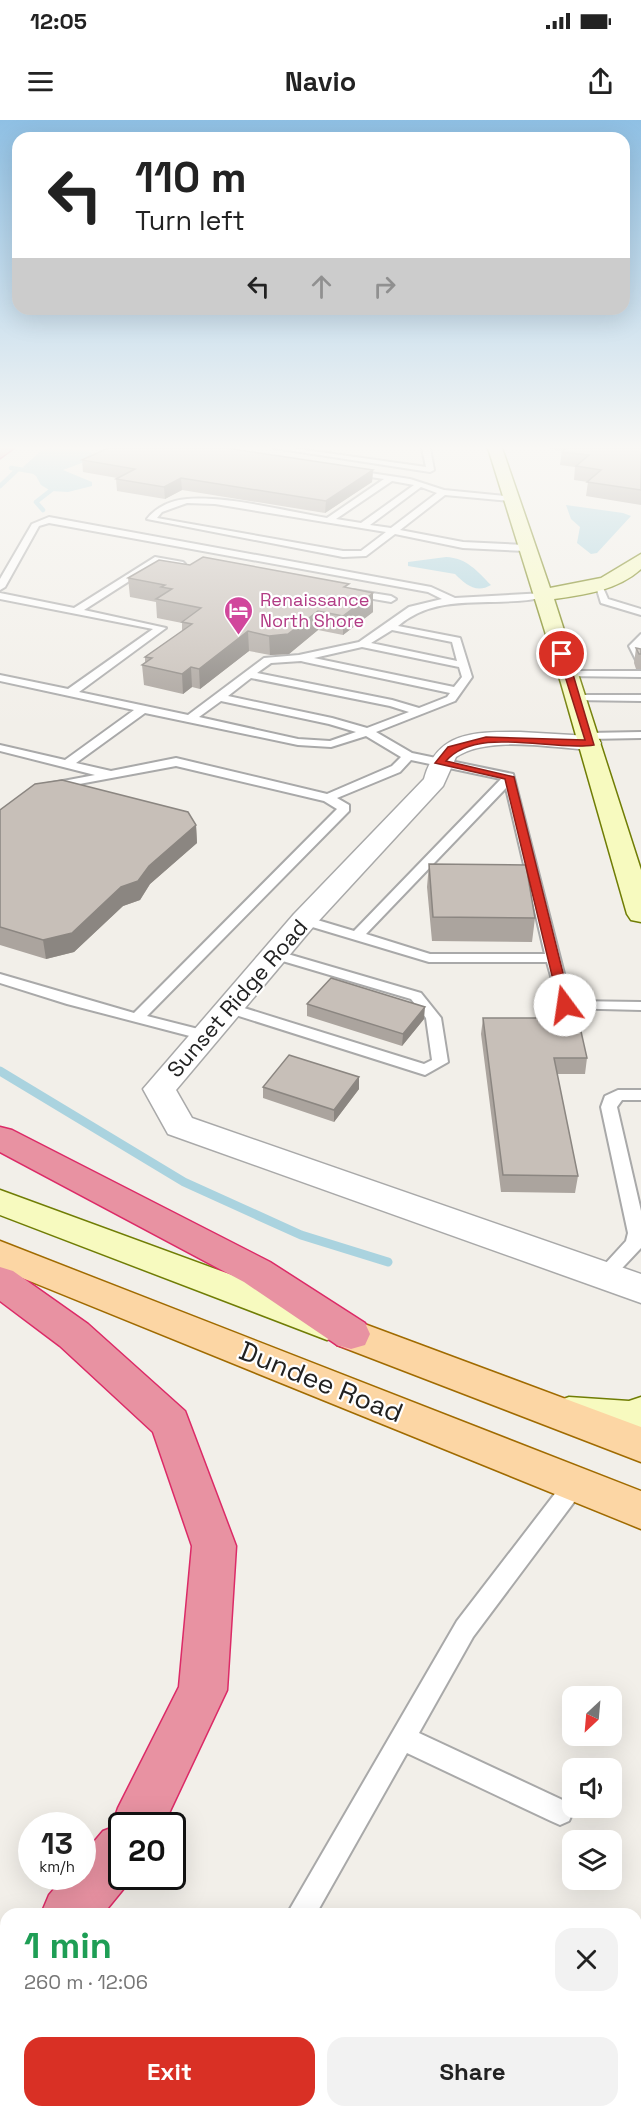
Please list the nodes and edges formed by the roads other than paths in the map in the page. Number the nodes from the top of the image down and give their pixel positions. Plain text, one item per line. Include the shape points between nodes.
1 (26, 541) edge
2 (164, 541) edge
3 (273, 541) edge
4 (380, 541) edge
5 (448, 541) edge
6 (525, 541) edge
7 (529, 555) junction
8 (637, 564) edge
9 (191, 566) edge
10 (351, 576) junction
11 (598, 585) junction
12 (0, 587) edge
13 (542, 595) junction
14 (0, 596) edge
15 (391, 599) dead end
16 (452, 600) junction
17 (76, 611) junction
18 (641, 612) edge
19 (390, 627) junction
20 (641, 637) edge
21 (362, 644) junction
22 (299, 658) junction
23 (641, 660) edge
24 (463, 664) junction
25 (569, 674) junction
26 (641, 674) edge
27 (249, 675) junction
28 (0, 678) edge
29 (457, 691) junction
30 (70, 693) junction
31 (219, 698) junction
32 (577, 698) junction
33 (641, 698) edge
34 (143, 709) junction
35 (421, 712) junction
36 (190, 719) junction
37 (367, 732) junction
38 (641, 735) edge
39 (589, 739) junction
40 (0, 748) edge
41 (408, 756) junction
42 (440, 763) junction
43 (67, 764) junction
44 (111, 775) junction
45 (509, 777) junction
46 (38, 790) edge
47 (328, 798) junction
48 (641, 914) edge
49 (304, 920) junction
50 (357, 936) junction
51 (274, 954) junction
52 (553, 958) junction
53 (0, 978) edge
54 (641, 1006) edge
55 (228, 1008) junction
56 (137, 1017) junction
57 (205, 1035) junction
58 (641, 1095) edge
59 (0, 1138) edge
60 (0, 1202) edge
61 (0, 1254) edge
62 (603, 1276) junction
63 (0, 1281) edge
64 (641, 1289) edge
65 (351, 1334) junction
66 (555, 1413) junction
67 (641, 1414) edge
68 (641, 1445) edge
69 (575, 1484) junction
70 (641, 1510) edge
71 (403, 1738) junction
72 (143, 1812) edge
73 (560, 1812) dead end
74 (108, 1867) edge
75 (73, 1908) edge
76 (304, 1908) edge

1 - 12 lane
2 - 10 lane
3 - 4 lane via 343,554 363,554
5 - 7 lane
6 - 7 main road
7 - 8 main road via 557,574 577,576
7 - 13 main road
8 - 11 main road
9 - 17 lane via 158,560
10 - 15 lane via 344,587
10 - 16 lane via 431,590
11 - 13 main road
11 - 18 lane via 604,601
13 - 16 lane via 524,600
13 - 25 main road
14 - 17 lane
16 - 19 lane via 415,608
17 - 30 lane via 161,628
19 - 21 lane
19 - 24 lane via 456,640
20 - 23 lane via 633,646
21 - 22 lane
21 - 24 lane
22 - 27 lane via 268,660
22 - 29 lane
24 - 29 lane via 467,677
25 - 26 lane
25 - 32 main road
27 - 31 lane
27 - 35 lane
28 - 30 lane
29 - 35 lane via 451,699
30 - 34 lane
31 - 36 lane
31 - 37 lane
32 - 33 lane
32 - 39 main road
34 - 36 lane
34 - 43 lane
35 - 37 lane
36 - 37 lane via 320,745
37 - 41 lane
38 - 39 lane
39 - 42 street, Sunset Ridge Road via 486,740 451,749
39 - 48 main road
40 - 43 lane
41 - 42 lane
41 - 47 lane via 396,769
42 - 45 lane
42 - 49 street, Sunset Ridge Road via 435,781
43 - 44 lane
44 - 46 lane
44 - 47 lane via 176,762
45 - 50 lane
45 - 52 lane
47 - 56 lane via 345,808
49 - 50 lane
49 - 51 street, Sunset Ridge Road
50 - 52 lane via 429,958
51 - 55 street, Sunset Ridge Road
51 - 55 lane via 416,996 428,1006 437,1023 440,1062 425,1070
52 - 54 lane via 565,1005
53 - 56 lane
55 - 57 street, Sunset Ridge Road
56 - 57 lane
57 - 62 street, Sunset Ridge Road via 159,1089 180,1126
58 - 62 lane via 618,1095 609,1107 637,1233 634,1244
59 - 65 highway via 257,1272
60 - 65 main road
61 - 69 main road, Dundee Road
62 - 64 street, Sunset Ridge Road
63 - 72 highway via 74,1335 170,1423 214,1546 203,1690
65 - 66 main road
66 - 67 main road via 630,1418
66 - 68 main road
69 - 70 main road, Dundee Road
69 - 71 lane via 465,1629
71 - 73 lane
71 - 76 lane
74 - 75 highway

